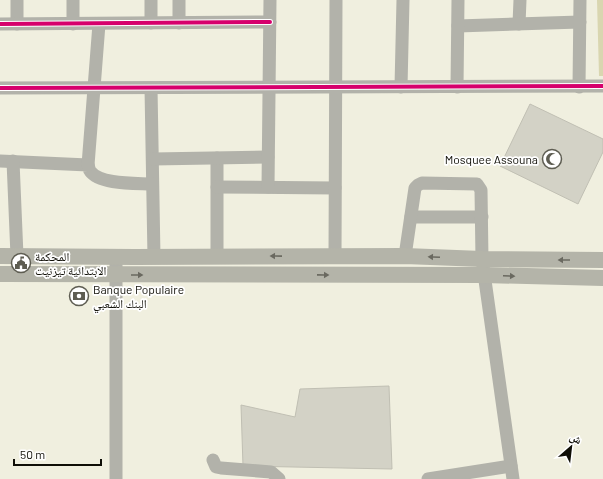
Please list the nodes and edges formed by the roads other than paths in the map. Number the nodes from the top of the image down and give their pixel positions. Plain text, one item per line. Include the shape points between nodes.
1 (17, 0) edge
2 (73, 0) edge
3 (151, 0) edge
4 (179, 0) edge
5 (270, 0) edge
6 (336, 0) edge
7 (403, 0) edge
8 (458, 0) edge
9 (520, 0) edge
10 (580, 0) edge
11 (270, 22) junction
12 (580, 22) junction
13 (151, 23) junction
14 (179, 23) junction
15 (0, 24) edge
16 (17, 24) junction
17 (72, 24) junction
18 (99, 24) junction
19 (519, 24) junction
20 (458, 26) junction
21 (579, 86) junction
22 (603, 86) edge
23 (269, 87) junction
24 (336, 87) junction
25 (401, 87) junction
26 (457, 87) junction
27 (0, 88) edge
28 (95, 88) junction
29 (151, 88) junction
30 (268, 157) junction
31 (217, 158) junction
32 (153, 159) junction
33 (6, 161) edge
34 (88, 165) junction
35 (152, 184) junction
36 (217, 187) junction
37 (268, 187) junction
38 (335, 188) junction
39 (411, 217) junction
40 (482, 217) junction
41 (0, 256) edge
42 (17, 256) junction
43 (217, 256) junction
44 (405, 256) junction
45 (115, 257) junction
46 (154, 257) junction
47 (301, 257) junction
48 (335, 257) junction
49 (359, 257) junction
50 (603, 260) edge
51 (483, 267) junction
52 (0, 274) edge
53 (302, 274) junction
54 (116, 275) junction
55 (360, 275) junction
56 (603, 278) edge
57 (214, 460) dead end
58 (512, 473) edge
59 (116, 479) edge
60 (279, 479) edge
61 (428, 479) edge

1 - 16 street
2 - 17 street
3 - 13 street
4 - 14 street
5 - 11 street
6 - 24 street
7 - 25 street
8 - 20 street
9 - 19 street
10 - 12 street
11 - 14 street
11 - 23 street
12 - 19 street
12 - 21 street
13 - 14 street
13 - 18 street
15 - 16 street
16 - 17 street
17 - 18 street
18 - 28 street
19 - 20 street
20 - 26 street
21 - 22 street
21 - 26 street
23 - 24 street
23 - 29 street
23 - 30 street
24 - 25 street
24 - 38 street
25 - 26 street
27 - 28 street
28 - 29 street
28 - 34 street
29 - 32 street
30 - 31 street
30 - 37 street
31 - 32 street
31 - 36 street
32 - 35 street
33 - 34 street
33 - 42 street
34 - 35 street via 90,172 100,178 114,182
35 - 46 street
36 - 37 street
36 - 43 street
37 - 38 street
38 - 48 street
39 - 40 street
39 - 40 street via 415,188 422,183 477,184 481,190
39 - 44 street
40 - 51 street
41 - 42 main road
42 - 45 main road
43 - 46 main road
47 -> 43 main road
44 - 49 main road
51 -> 44 main road
45 - 46 main road
45 - 54 street
47 - 48 main road
47 - 53 main road
48 - 49 main road
49 - 55 main road
50 -> 51 main road
51 - 55 main road
51 -> 56 main road
51 - 58 street
52 - 54 main road
54 -> 53 main road
53 -> 55 main road
54 - 59 street
57 - 60 street via 216,466 221,468 271,472
58 - 61 street

